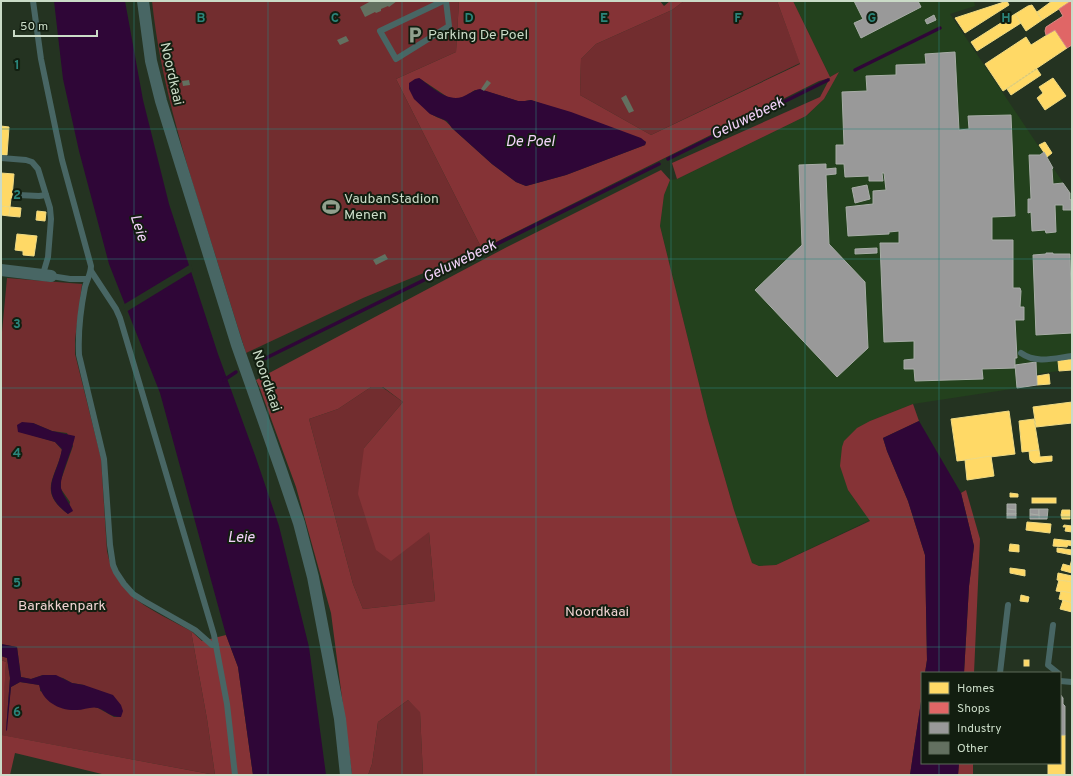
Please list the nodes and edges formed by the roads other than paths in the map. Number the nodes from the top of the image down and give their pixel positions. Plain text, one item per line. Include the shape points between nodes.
1 (33, 1) edge
2 (143, 1) edge
3 (443, 1) edge
4 (446, 1) edge
5 (1, 158) edge
6 (18, 195) dead end
7 (46, 195) junction
8 (1, 270) edge
9 (91, 271) junction
10 (47, 275) junction
11 (87, 279) junction
12 (1021, 353) dead end
13 (1072, 356) edge
14 (1008, 605) dead end
15 (1053, 625) dead end
16 (216, 645) junction
17 (1000, 672) edge
18 (1055, 672) edge
19 (1061, 677) edge
20 (1072, 682) edge
21 (235, 775) edge
22 (346, 775) edge

1 - 9 lane via 62,160
2 - 22 street, Noordkaai via 151,61 160,101 241,356 299,523 313,577 340,719
3 - 4 lane via 380,31 396,59 450,26
5 - 7 lane via 32,162 38,169
6 - 7 lane
7 - 10 lane via 51,219
8 - 10 street
9 - 11 lane
9 - 16 lane via 120,318
10 - 11 lane
11 - 16 lane via 78,342 79,355 104,459 113,565 133,594 195,630 212,645
12 - 13 lane via 1036,360
14 - 17 lane
15 - 18 lane via 1048,664
16 - 21 lane via 227,704
19 - 20 lane

